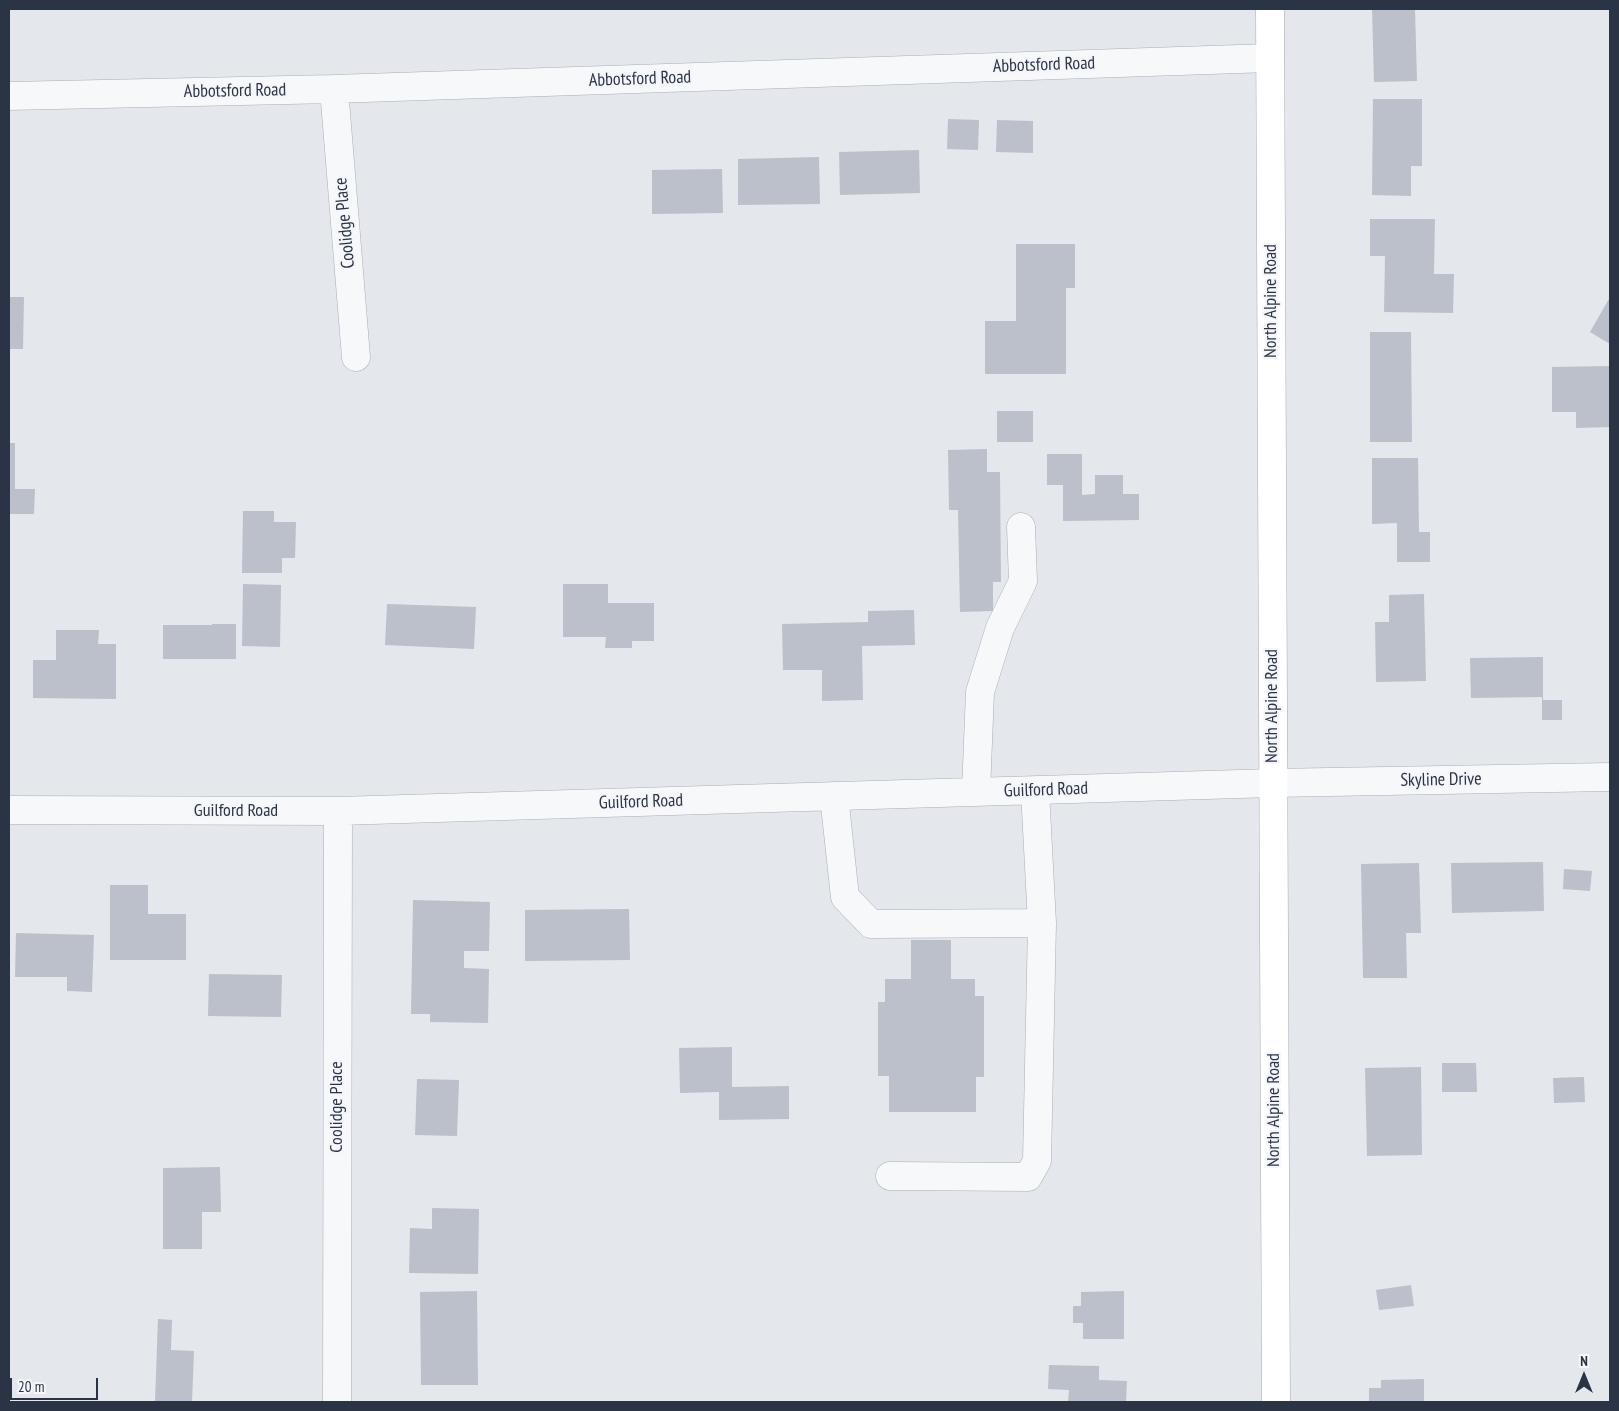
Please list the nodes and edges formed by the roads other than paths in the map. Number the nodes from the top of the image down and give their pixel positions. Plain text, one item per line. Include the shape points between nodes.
1 (1270, 9) edge
2 (1270, 58) junction
3 (334, 90) junction
4 (9, 96) edge
5 (356, 357) dead end
6 (1021, 527) dead end
7 (1610, 777) edge
8 (1273, 783) junction
9 (1035, 790) junction
10 (976, 792) junction
11 (834, 796) junction
12 (9, 810) edge
13 (338, 812) junction
14 (1042, 924) junction
15 (890, 1176) dead end
16 (337, 1402) edge
17 (1276, 1402) edge

1 - 2 main road, North Alpine Road
2 - 3 street, Abbotsford Road
2 - 8 main road, North Alpine Road
3 - 4 street, Abbotsford Road
3 - 5 street, Coolidge Place
6 - 10 street via 1023,581 1000,628 980,692
7 - 8 street, Skyline Drive
8 - 9 street, Guilford Road
8 - 17 main road, North Alpine Road
9 - 10 street, Guilford Road
9 - 14 street
10 - 11 street, Guilford Road
11 - 13 street, Guilford Road
11 - 14 street via 845,897 871,924
12 - 13 street, Guilford Road
13 - 16 street, Coolidge Place
14 - 15 street via 1037,1160 1028,1177

